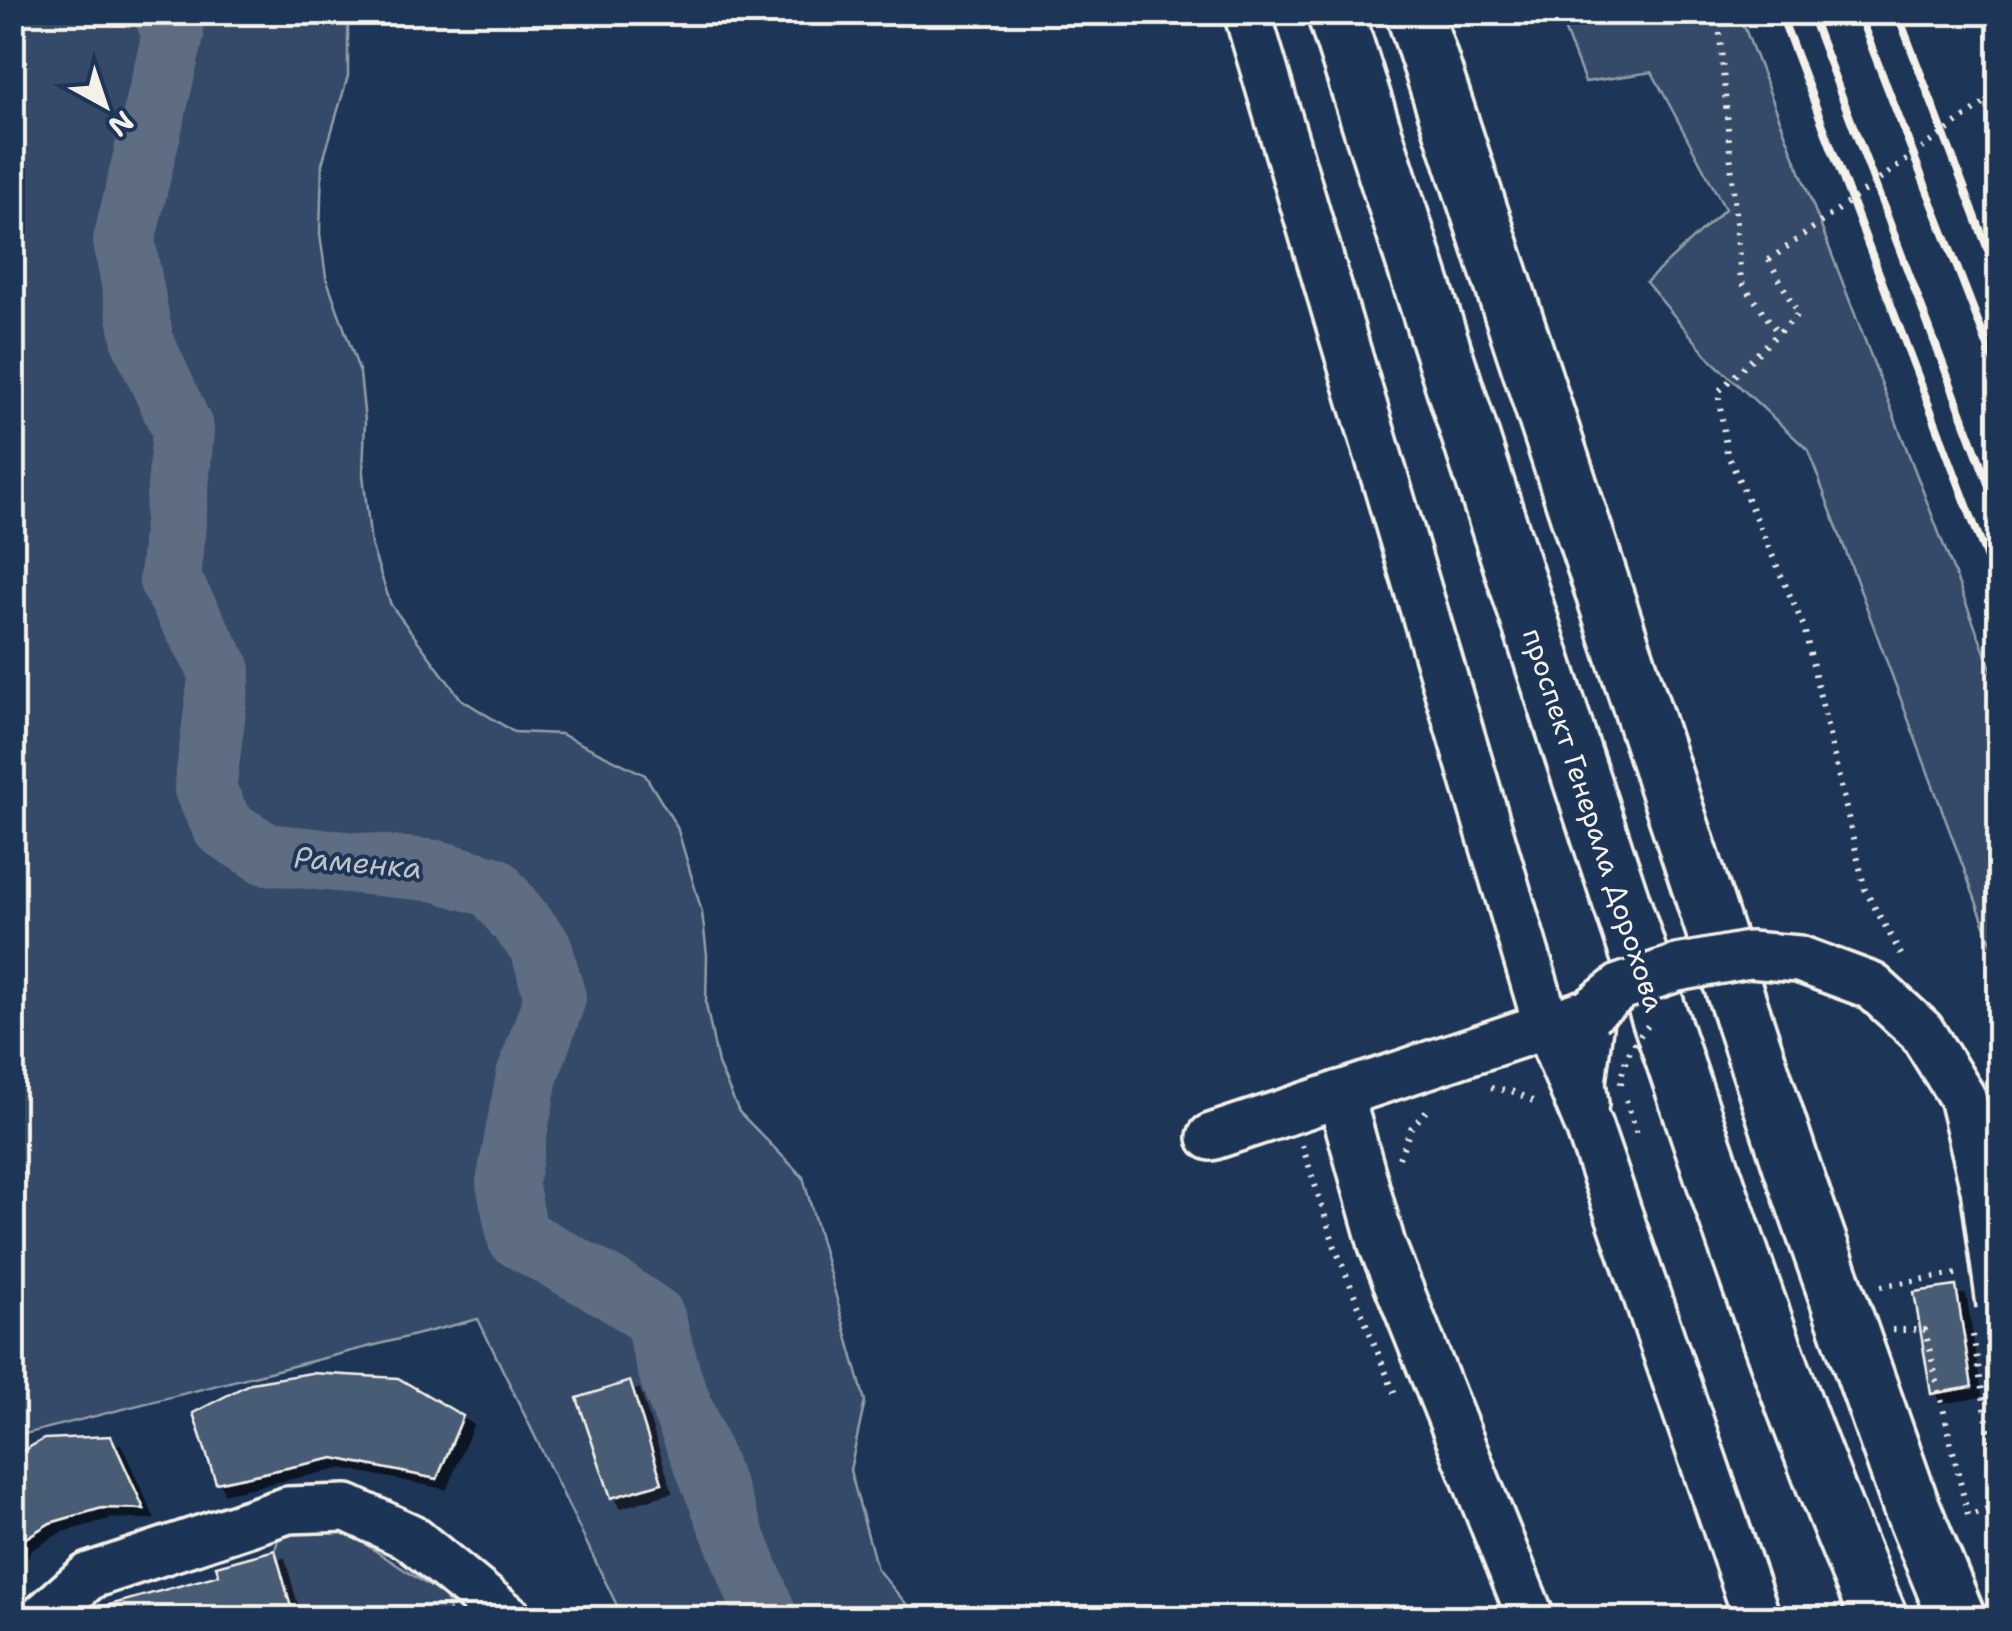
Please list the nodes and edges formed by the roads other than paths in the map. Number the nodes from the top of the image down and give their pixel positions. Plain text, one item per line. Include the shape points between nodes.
1 (1248, 12) edge
2 (1335, 12) edge
3 (1414, 12) edge
4 (1591, 1011) junction
5 (1546, 1026) junction
6 (1340, 1094) junction
7 (1568, 1119) junction
8 (1211, 1137) dead end
9 (1986, 1316) edge
10 (42, 1618) edge
11 (509, 1618) edge
12 (1531, 1618) edge
13 (1758, 1618) edge
14 (1879, 1618) edge
15 (1957, 1618) edge

1 - 5 street
2 - 14 main road, проспект Генерала Дорохова via 1720,1198
3 - 15 main road via 1794,1170
4 - 5 street
4 - 7 street via 1582,1083
4 - 9 street, bridge via 1621,987 1749,955 1799,959 1872,986 1921,1031 1962,1097 1984,1188
5 - 6 street
5 - 7 street
6 - 8 street
6 - 12 street via 1382,1245
7 - 13 street
10 - 11 street via 89,1576 288,1510 346,1508 410,1537

